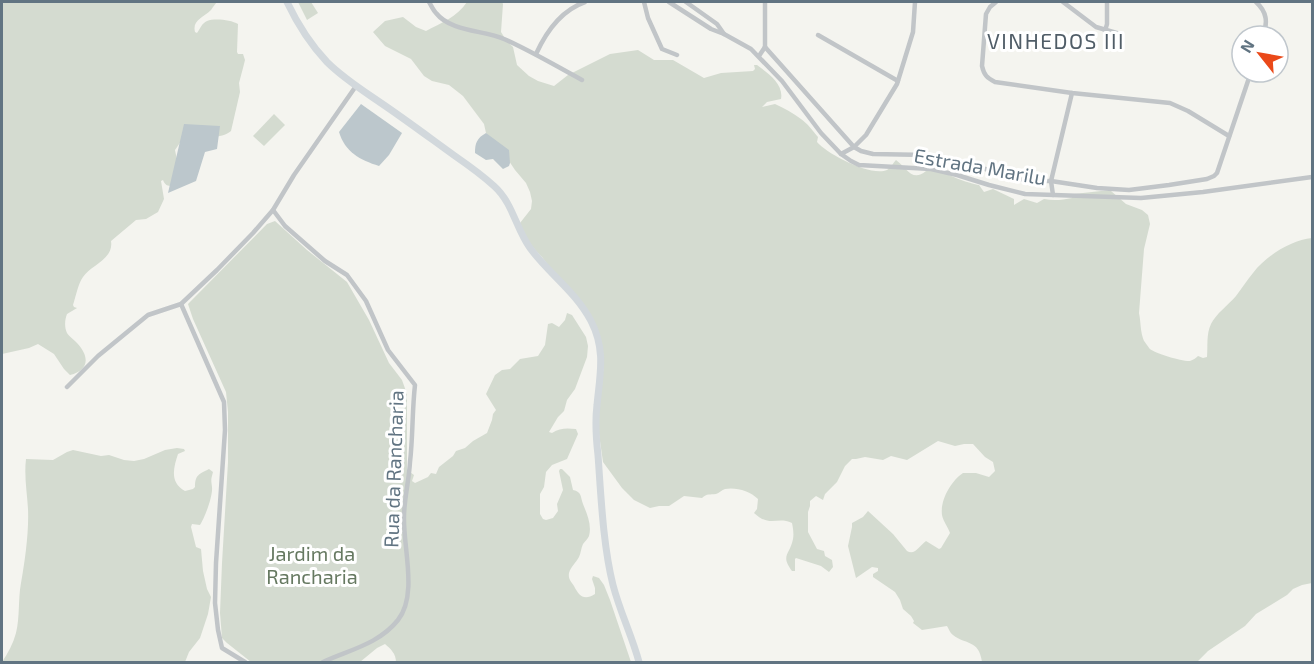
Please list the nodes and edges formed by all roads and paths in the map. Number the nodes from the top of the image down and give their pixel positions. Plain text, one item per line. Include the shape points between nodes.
1 (287, 2) edge
2 (429, 2) edge
3 (585, 2) edge
4 (644, 2) edge
5 (669, 2) edge
6 (686, 2) edge
7 (765, 2) edge
8 (915, 2) edge
9 (996, 2) edge
10 (1063, 2) edge
11 (1107, 2) edge
12 (1256, 2) edge
13 (1266, 24) edge
14 (1105, 30) junction
15 (724, 34) junction
16 (1120, 34) dead end
17 (818, 35) dead end
18 (765, 46) junction
19 (536, 54) junction
20 (677, 55) dead end
21 (759, 56) junction
22 (582, 80) dead end
23 (898, 81) junction
24 (1247, 84) edge
25 (356, 86) junction
26 (1072, 93) junction
27 (1229, 136) junction
28 (854, 147) junction
29 (841, 154) junction
30 (1312, 177) edge
31 (1051, 181) junction
32 (1053, 195) junction
33 (273, 210) junction
34 (182, 304) junction
35 (67, 387) dead end
36 (245, 663) edge
37 (323, 663) edge
38 (639, 663) edge

1 - 25 main road via 321,55
2 - 19 street via 446,21 502,37
3 - 19 street via 559,18
4 - 20 street via 662,49
5 - 15 street, Estrada Marilu
6 - 15 street via 717,24
7 - 18 street
8 - 23 street via 912,32
9 - 26 street via 986,14 982,66 988,79
10 - 14 street
11 - 14 street
12 - 13 street via 1266,16
14 - 16 street
15 - 21 street, Estrada Marilu
17 - 23 street
18 - 21 street
18 - 28 street
19 - 22 street
21 - 29 street, Estrada Marilu
23 - 28 street via 866,135
24 - 27 street
25 - 33 street
25 - 38 main road via 494,186 507,202 531,250 572,291 592,321 602,362 597,452 609,564
26 - 27 street via 1170,103
26 - 31 street
27 - 31 street via 1217,173 1207,179 1129,190
28 - 29 street
28 - 31 street via 873,154 927,155 1018,179
29 - 32 street, Estrada Marilu via 859,165 931,170 1025,194
30 - 32 street, Estrada Marilu via 1141,198
31 - 32 street
33 - 34 street
33 - 37 street, Rua da Rancharia via 285,226 347,275 366,301 388,350 415,385 404,518 406,603 399,619 373,641
34 - 35 street via 148,315
34 - 36 street via 224,402 215,603 222,648

